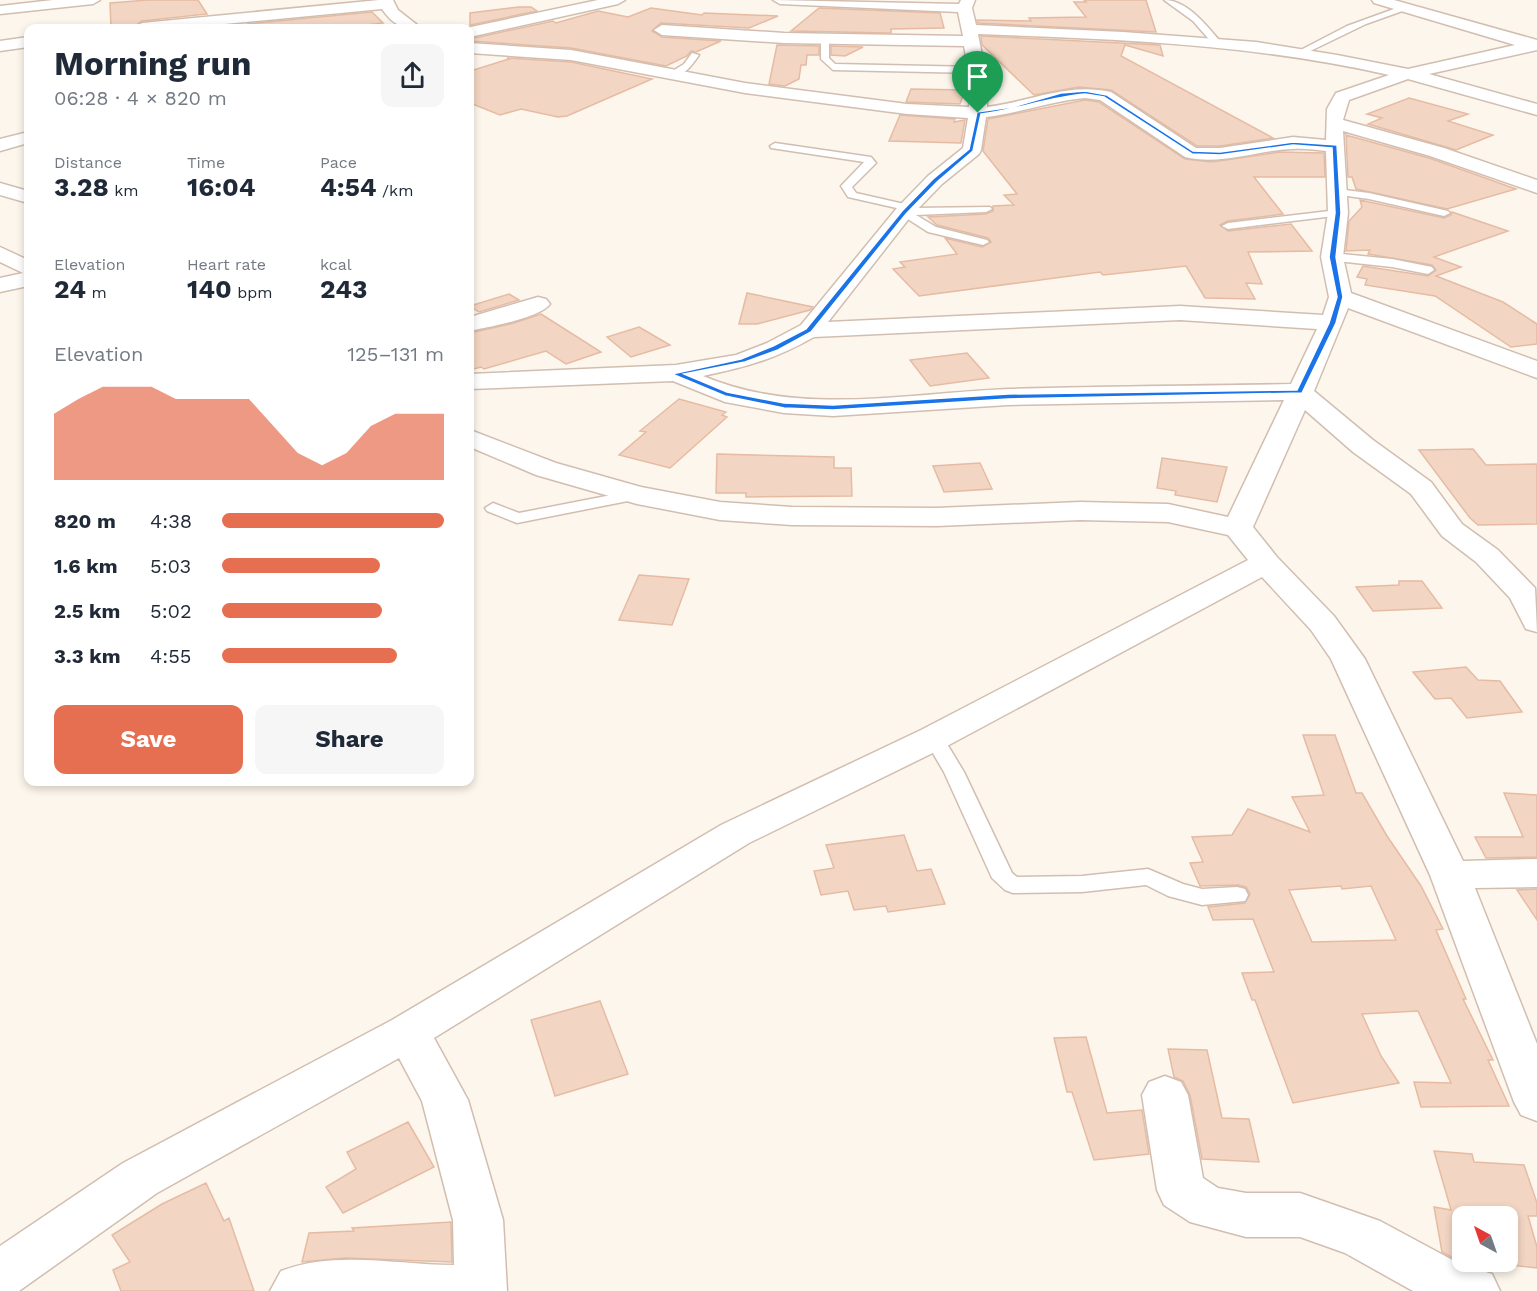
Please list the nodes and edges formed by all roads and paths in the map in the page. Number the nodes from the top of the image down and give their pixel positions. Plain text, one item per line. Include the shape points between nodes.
1 (93, 0) edge
2 (618, 0) edge
3 (780, 0) edge
4 (1168, 0) edge
5 (1380, 0) edge
6 (386, 2) edge
7 (1405, 7) junction
8 (0, 10) edge
9 (688, 18) dead end
10 (968, 19) edge
11 (220, 24) edge
12 (406, 24) edge
13 (474, 31) edge
14 (825, 38) junction
15 (24, 43) edge
16 (1217, 43) junction
17 (1535, 45) edge
18 (0, 46) edge
19 (474, 48) edge
20 (621, 50) dead end
21 (1297, 54) junction
22 (695, 55) dead end
23 (600, 60) junction
24 (977, 70) junction
25 (674, 74) junction
26 (1404, 75) junction
27 (1537, 110) edge
28 (978, 113) junction
29 (1334, 123) junction
30 (24, 138) edge
31 (0, 145) edge
32 (775, 146) dead end
33 (1335, 146) junction
34 (1537, 187) edge
35 (0, 189) edge
36 (24, 196) edge
37 (1338, 203) junction
38 (986, 208) dead end
39 (906, 210) junction
40 (1444, 213) dead end
41 (1228, 226) dead end
42 (983, 242) dead end
43 (0, 254) edge
44 (1332, 257) junction
45 (24, 266) edge
46 (1428, 270) dead end
47 (24, 280) edge
48 (0, 285) edge
49 (1340, 297) junction
50 (538, 304) dead end
51 (474, 323) edge
52 (1332, 323) junction
53 (809, 330) junction
54 (1537, 370) edge
55 (676, 374) junction
56 (474, 382) edge
57 (1300, 392) junction
58 (474, 440) edge
59 (637, 495) junction
60 (493, 508) dead end
61 (1238, 528) junction
62 (1266, 563) junction
63 (1537, 622) edge
64 (934, 738) junction
65 (1537, 873) edge
66 (1450, 875) junction
67 (1237, 895) dead end
68 (408, 1032) junction
69 (1165, 1095) dead end
70 (1537, 1102) edge
71 (0, 1275) edge
72 (481, 1290) edge
73 (296, 1291) edge
74 (1474, 1291) edge

1 - 8 street
2 - 13 street
3 - 10 street via 878,6
4 - 16 lane via 1196,19
5 - 7 street
6 - 11 street
6 - 12 street
7 - 17 street
7 - 21 lane via 1335,34
9 - 14 street via 657,33
10 - 14 street
10 - 16 street
10 - 24 street
14 - 24 lane via 825,59 833,67
15 - 18 street
16 - 21 street
17 - 26 street
19 - 23 street
20 - 23 street
21 - 26 street
22 - 25 lane
23 - 25 street
24 - 28 street
25 - 28 street via 797,96
26 - 27 street
26 - 29 street via 1342,97
28 - 33 street via 1085,93 1105,96 1192,153 1220,154 1293,143
28 - 39 street via 972,150
29 - 33 street
29 - 34 street via 1437,152
30 - 31 street
32 - 39 lane via 867,159 872,163 846,186 852,195
33 - 37 street
35 - 36 street
37 - 40 lane via 1369,196
37 - 41 lane
37 - 44 street
38 - 39 lane
39 - 42 lane via 932,230
39 - 53 street
43 - 45 street
44 - 46 lane
44 - 49 street
47 - 48 street
49 - 52 street
49 - 54 street
50 - 51 street
52 - 53 street via 1180,313
52 - 57 street
53 - 55 street via 742,361
55 - 56 street
55 - 57 street via 725,394 784,405 833,408 1008,397
57 - 61 street
57 - 63 street via 1363,446 1421,488 1452,530 1487,556 1524,595
58 - 59 street via 546,469
59 - 60 lane via 517,518
59 - 61 street via 720,511 792,516 1168,513
61 - 62 street
62 - 64 street
62 - 66 street via 1323,623 1348,659
64 - 67 lane via 1003,878 1013,885 1082,884 1148,877 1202,897
64 - 68 street via 735,834
65 - 66 street
66 - 70 street
68 - 71 street via 140,1178
68 - 72 street via 445,1100 478,1220
69 - 74 street via 1181,1190 1207,1207 1246,1215 1300,1215 1362,1238 1447,1283
72 - 73 street via 353,1283

